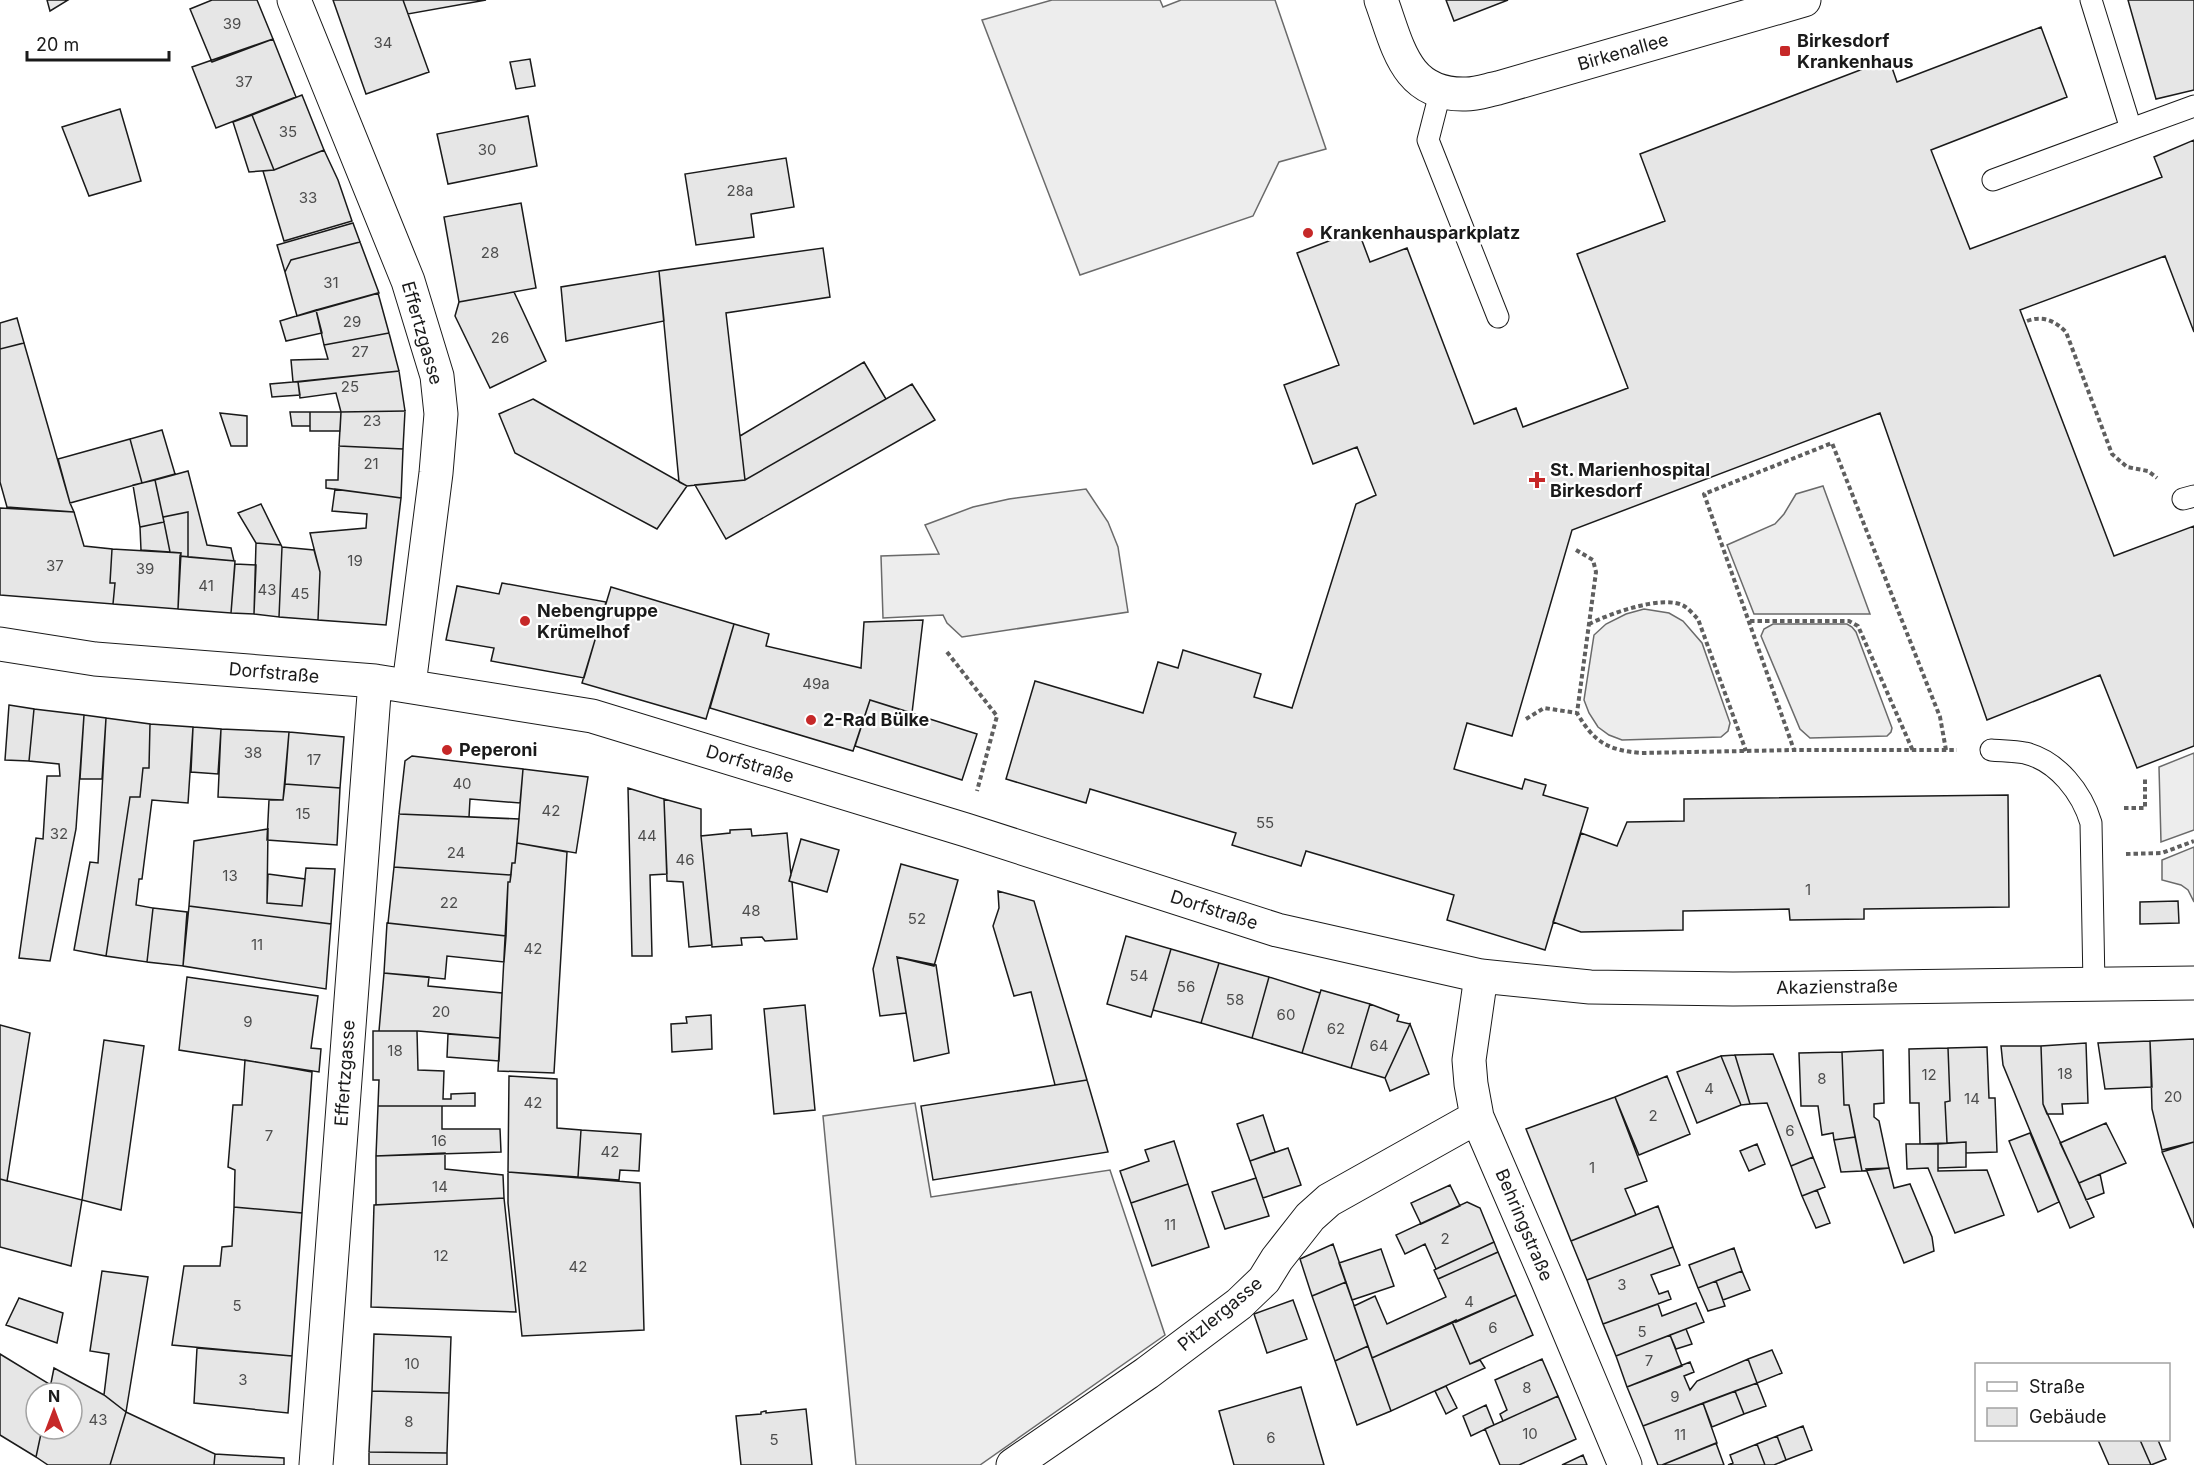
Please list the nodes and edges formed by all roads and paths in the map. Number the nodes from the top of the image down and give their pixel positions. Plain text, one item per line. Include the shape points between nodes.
1 (294, 0) edge
2 (1381, 0) edge
3 (1804, 0) edge
4 (2091, 0) edge
5 (1440, 93) junction
6 (2194, 106) edge
7 (2131, 129) junction
8 (1993, 180) dead end
9 (1498, 317) dead end
10 (2027, 321) dead end
11 (2189, 498) edge
12 (1576, 550) dead end
13 (1750, 621) junction
14 (1589, 624) junction
15 (0, 644) edge
16 (947, 652) dead end
17 (375, 681) junction
18 (410, 685) junction
19 (1577, 713) junction
20 (1526, 719) dead end
21 (1794, 750) junction
22 (1946, 750) junction
23 (1991, 750) joint
24 (1746, 751) junction
25 (1913, 751) junction
26 (2145, 777) dead end
27 (2087, 809) junction
28 (966, 830) junction
29 (2194, 842) edge
30 (2092, 854) junction
31 (1481, 976) junction
32 (2194, 983) edge
33 (2094, 985) junction
34 (1477, 1117) junction
35 (316, 1465) edge
36 (1013, 1465) edge
37 (1624, 1465) edge

1 - 18 street, Effertzgasse via 408,281 436,376 441,414
2 - 5 street via 1405,64 1417,78
3 - 5 street, Birkenallee via 1498,88 1467,94
4 - 7 lane
5 - 9 lane via 1428,140
6 - 7 lane
7 - 8 lane
10 - 11 path via 2040,317 2066,332 2112,454 2127,467 2148,471
12 - 14 path via 1593,560 1596,572
13 - 21 path
13 - 22 path via 1704,494 1832,443 1940,717
13 - 25 path via 1849,621 1858,626
14 - 19 path
14 - 24 path via 1607,615 1660,602 1683,606 1698,619
15 - 17 street, Dorfstraße via 95,658
16 - 28 path via 996,716
17 - 18 street, Dorfstraße
17 - 35 street, Effertzgasse
18 - 28 street, Dorfstraße via 592,716
19 - 20 path via 1544,708
19 - 24 path via 1589,733 1622,751
21 - 24 path
21 - 25 path
22 - 23 path
22 - 25 path
23 - 27 lane via 2025,753 2045,761 2069,781
26 - 27 path via 2145,808
27 - 30 lane
28 - 31 street, Dorfstraße via 1277,930
29 - 30 path via 2162,853
30 - 33 lane
31 - 33 street, Akazienstraße via 1590,987
31 - 34 street, Behringstraße via 1469,1060
32 - 33 street, Akazienstraße
34 - 36 street, Pitzlergasse via 1329,1200 1310,1217 1264,1280 1239,1304
34 - 37 street, Behringstraße

